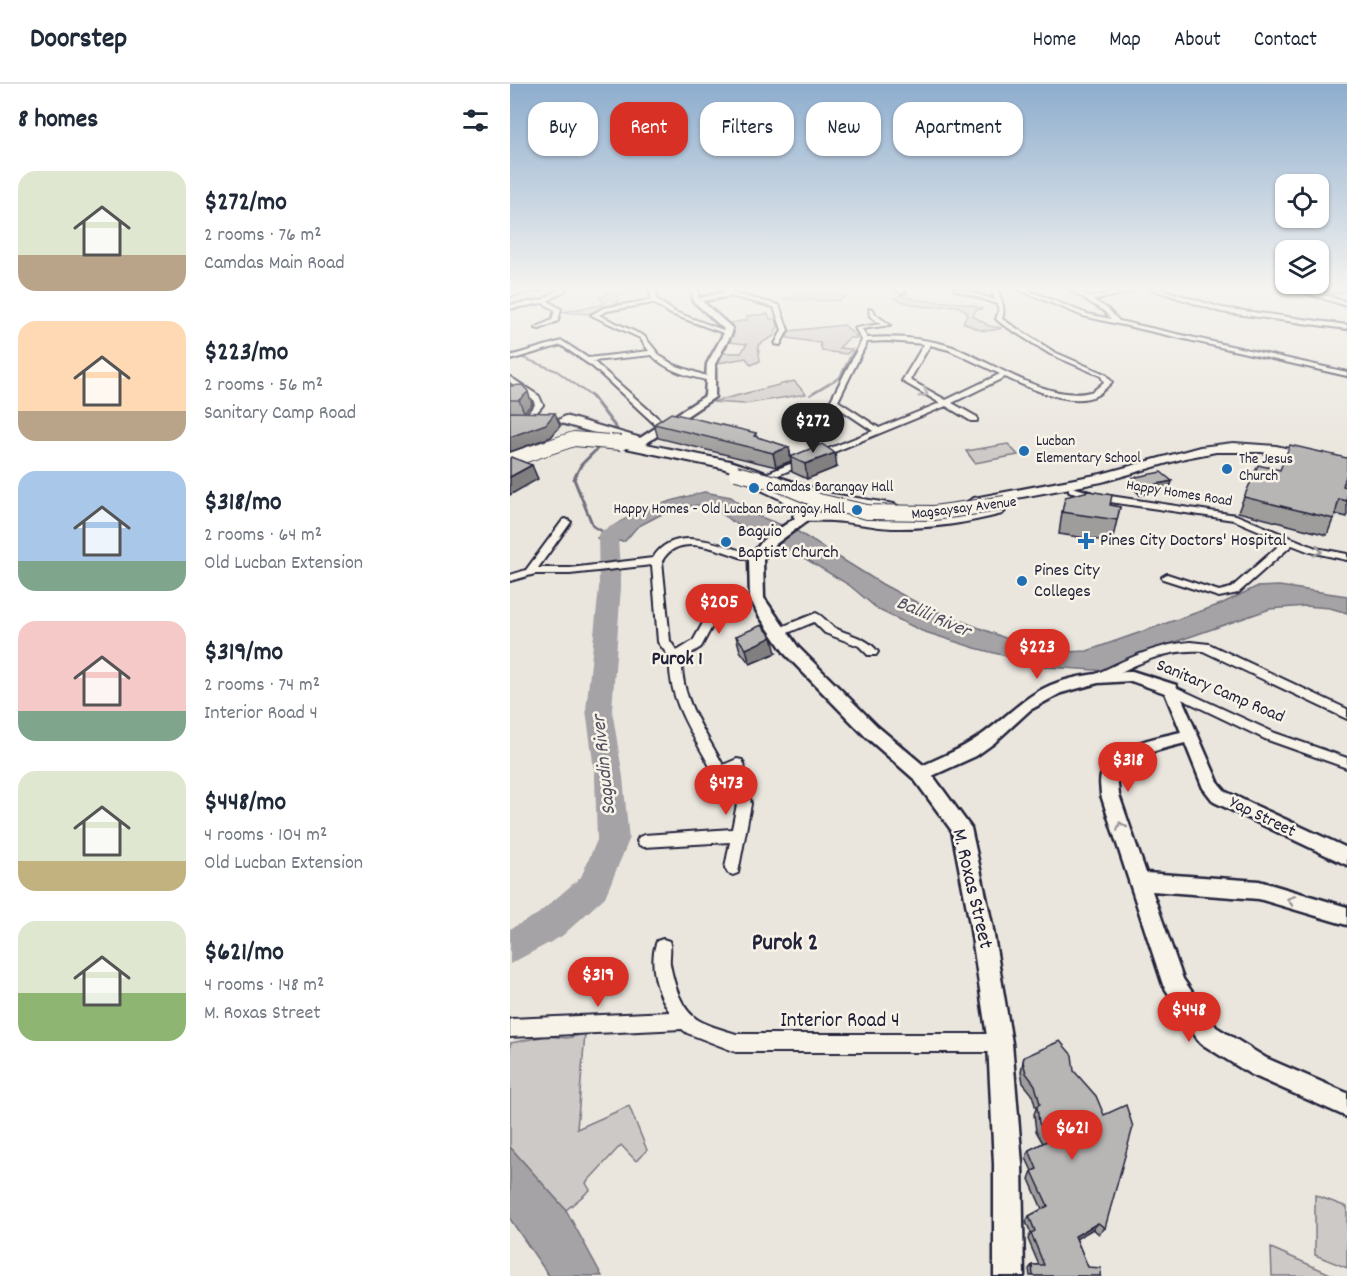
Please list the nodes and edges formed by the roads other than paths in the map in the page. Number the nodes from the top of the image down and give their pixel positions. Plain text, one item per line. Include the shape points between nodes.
1 (556, 345) edge
2 (564, 345) edge
3 (650, 345) edge
4 (721, 345) edge
5 (863, 345) edge
6 (927, 345) edge
7 (936, 345) edge
8 (1040, 345) edge
9 (1219, 345) edge
10 (653, 353) junction
11 (510, 358) edge
12 (588, 360) junction
13 (1006, 374) junction
14 (1347, 374) edge
15 (510, 379) edge
16 (711, 379) junction
17 (945, 404) junction
18 (528, 417) edge
19 (974, 420) dead end
20 (572, 425) junction
21 (663, 427) junction
22 (878, 431) junction
23 (619, 441) junction
24 (641, 442) junction
25 (592, 443) junction
26 (567, 446) junction
27 (510, 458) edge
28 (676, 461) junction
29 (717, 465) junction
30 (1347, 466) edge
31 (510, 468) edge
32 (768, 476) junction
33 (1102, 478) junction
34 (812, 490) junction
35 (1072, 490) junction
36 (830, 498) junction
37 (849, 502) junction
38 (1011, 503) junction
39 (807, 514) junction
40 (566, 522) dead end
41 (1290, 541) junction
42 (1347, 557) edge
43 (756, 559) junction
44 (657, 561) junction
45 (530, 572) junction
46 (1167, 577) dead end
47 (510, 578) edge
48 (757, 598) junction
49 (778, 633) junction
50 (872, 652) dead end
51 (676, 657) junction
52 (1098, 678) junction
53 (1172, 689) junction
54 (1347, 714) edge
55 (1190, 736) junction
56 (1347, 763) edge
57 (921, 774) junction
58 (738, 835) junction
59 (644, 841) dead end
60 (1347, 857) edge
61 (733, 868) dead end
62 (1140, 881) junction
63 (1347, 916) edge
64 (663, 947) dead end
65 (686, 1020) junction
66 (510, 1028) edge
67 (1000, 1043) junction
68 (1347, 1105) edge
69 (1009, 1276) edge

1 - 11 street
2 - 12 street
3 - 10 street
4 - 16 street via 714,356
5 - 22 street via 834,402
6 -> 17 street via 906,381
7 - 13 street
8 - 13 street via 1103,375 1107,385 1088,395 1065,397
9 - 14 street
10 - 12 street
10 - 16 street via 688,374
12 - 21 street
13 - 17 street
15 - 18 street via 536,398 539,405
16 - 21 street via 710,398
17 - 19 street
17 - 22 street
20 - 23 highway
20 - 25 highway
20 - 26 highway
20 - 27 highway, Magsaysay Avenue via 555,440
21 - 24 street
22 - 32 street
23 - 24 highway
23 - 25 highway, Magsaysay Avenue, bridge
23 - 28 highway, Magsaysay Avenue
24 - 29 highway via 713,457
25 - 26 highway, Magsaysay Avenue
26 - 31 highway, Magsaysay Avenue
27 - 29 highway, Magsaysay Avenue, bridge via 585,438
28 - 29 highway, Magsaysay Avenue
28 - 39 highway via 776,490
29 - 32 highway, Magsaysay Avenue
29 - 38 highway, Magsaysay Avenue, bridge via 865,513 916,516
30 - 33 highway, Magsaysay Avenue via 1284,452 1232,447
32 - 34 highway, Magsaysay Avenue
33 - 35 highway, Magsaysay Avenue
33 - 37 highway, Magsaysay Avenue via 950,507 905,509
34 - 36 highway, Magsaysay Avenue
34 - 39 highway via 814,500 806,504
35 - 38 highway, Magsaysay Avenue
35 - 41 street, Happy Homes Road via 1236,518
36 - 37 highway, Magsaysay Avenue
36 - 39 main road
37 - 39 highway
38 - 39 highway via 1010,508 914,524
39 - 43 main road via 768,543
40 - 45 street
41 -> 42 street, Happy Homes Road
41 - 46 street via 1234,591 1219,594
43 - 44 street via 683,541 668,544
43 - 48 main road, M. Roxas Street
44 - 45 street
44 - 51 street via 664,642
45 - 47 street
48 - 49 main road, M. Roxas Street
48 - 51 street via 712,617 697,644
49 - 50 street via 816,617 829,630 863,644
49 - 57 main road, M. Roxas Street via 863,723
51 - 58 street via 673,671 680,695 720,771 737,764 744,804
52 - 53 street, Sanitary Camp Road via 1132,676
52 - 54 street via 1168,646 1192,645 1205,647
52 - 57 street, Sanitary Camp Road via 1037,698 988,740
53 - 55 street, Yap Street
53 - 56 street, Sanitary Camp Road via 1270,736
55 - 60 street, Yap Street via 1212,788 1220,797
62 -> 55 street via 1110,795 1109,776 1128,755
57 - 67 main road, M. Roxas Street via 961,828
58 - 59 street
58 - 61 street
63 -> 62 street via 1259,890
62 - 68 street via 1174,985 1208,1035 1258,1066
64 - 65 street, Interior Road 4 via 661,959 668,994
65 - 66 street via 577,1028
65 - 67 street, Interior Road 4 via 693,1028 736,1043
67 - 69 main road, M. Roxas Street via 1007,1140

